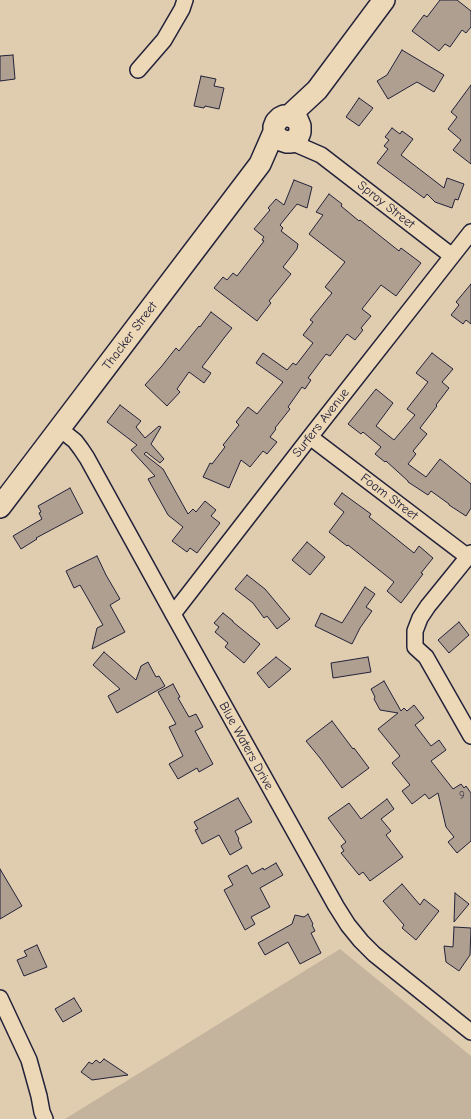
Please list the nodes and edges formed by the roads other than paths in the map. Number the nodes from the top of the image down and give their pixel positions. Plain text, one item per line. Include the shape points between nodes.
1 (185, 0) edge
2 (384, 0) edge
3 (138, 70) dead end
4 (290, 131) junction
5 (471, 232) edge
6 (452, 256) junction
7 (60, 429) junction
8 (310, 437) junction
9 (0, 507) edge
10 (469, 555) edge
11 (173, 614) junction
12 (471, 736) edge
13 (0, 998) edge
14 (471, 1032) edge
15 (40, 1117) edge

1 - 3 street via 164,40
2 - 4 street, Thacker Street
4 - 6 street, Spray Street
4 - 7 street, Thacker Street via 260,164
5 - 6 street, Surfers Avenue
6 - 8 street, Surfers Avenue
7 - 9 street, Thacker Street
7 - 11 street, Blue Waters Drive via 81,449
8 - 10 street, Foam Street
8 - 11 street, Surfers Avenue
10 - 12 street via 420,618 415,631 415,647 426,657
11 - 14 street, Blue Waters Drive via 348,925 374,954
13 - 15 street via 29,1060 39,1096

